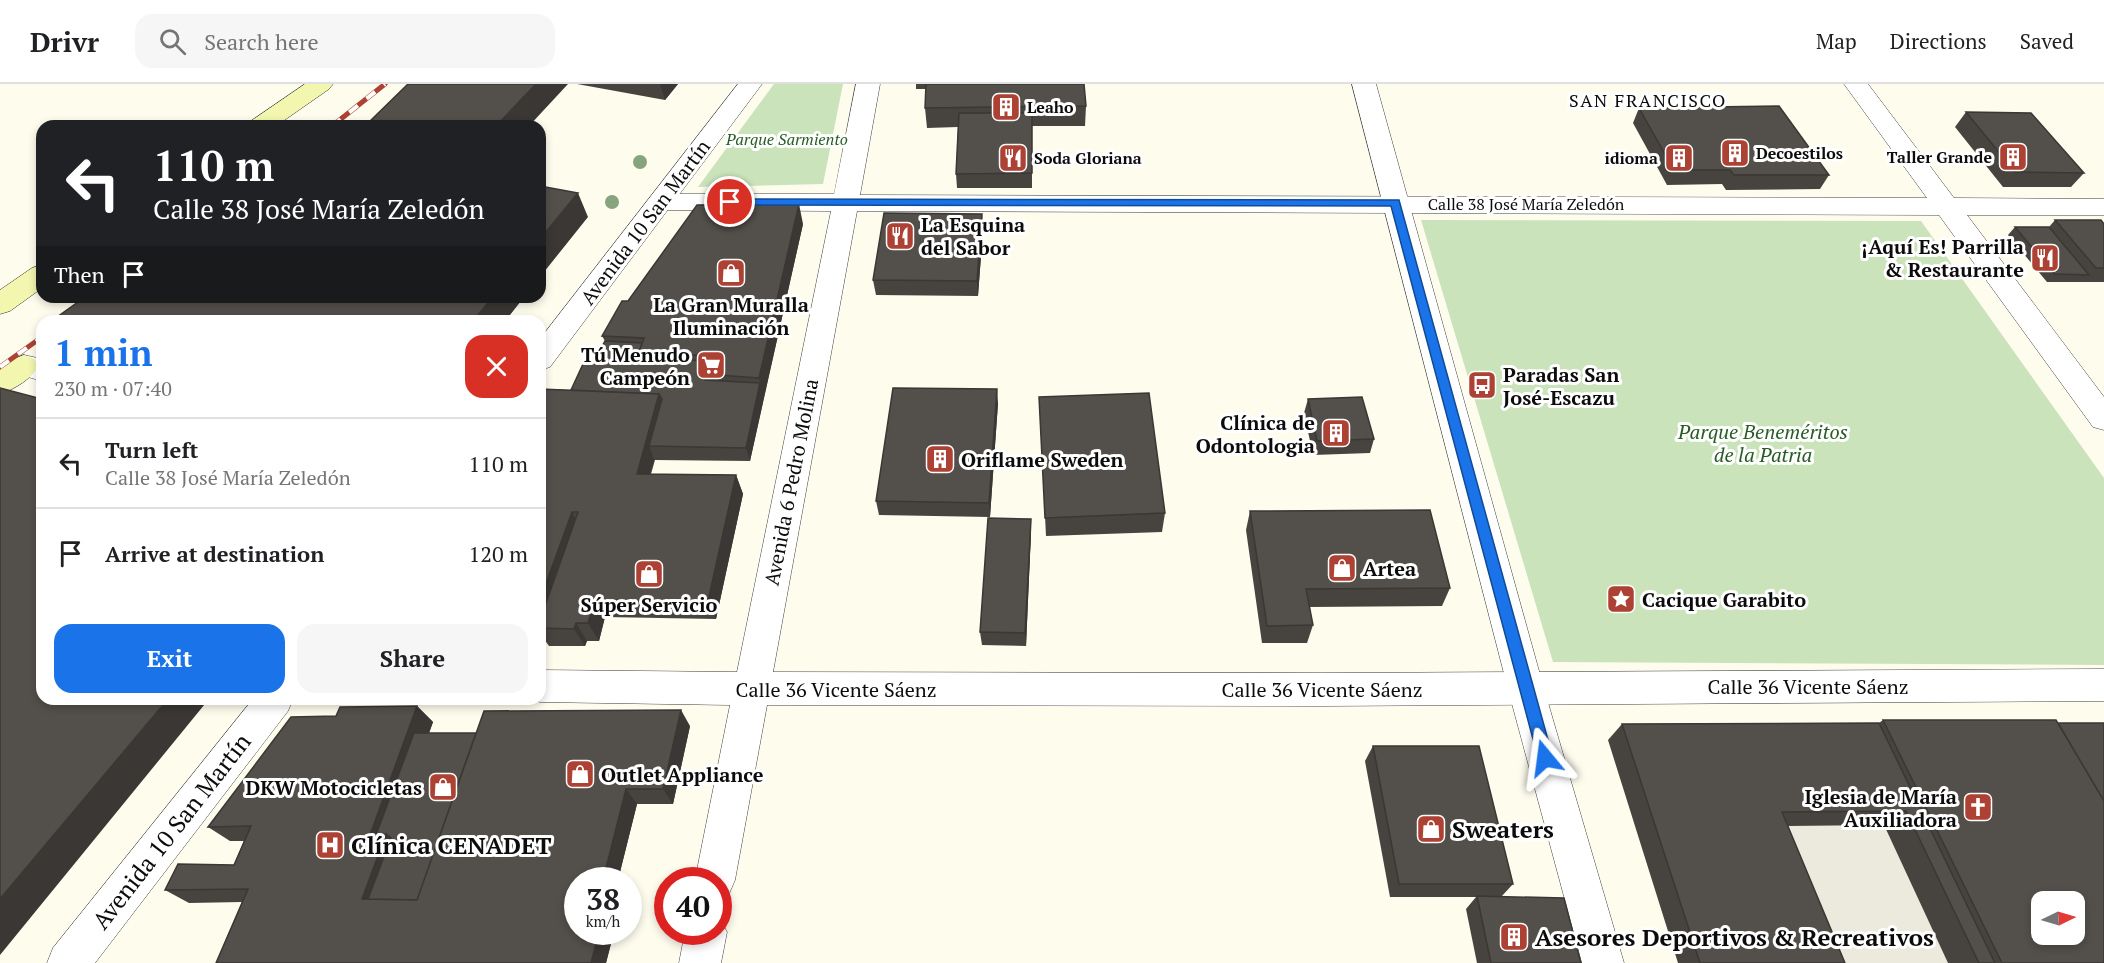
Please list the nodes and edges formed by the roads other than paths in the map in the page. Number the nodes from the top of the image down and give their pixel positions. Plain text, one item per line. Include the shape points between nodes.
1 (321, 84) edge
2 (750, 84) edge
3 (868, 84) edge
4 (1364, 84) edge
5 (1856, 84) edge
6 (269, 120) edge
7 (661, 202) junction
8 (845, 203) junction
9 (1395, 203) junction
10 (1946, 206) junction
11 (2104, 207) edge
12 (36, 278) edge
13 (0, 304) edge
14 (546, 352) edge
15 (22, 365) edge
16 (0, 383) edge
17 (2104, 419) edge
18 (2104, 685) edge
19 (546, 686) edge
20 (1526, 689) junction
21 (752, 690) junction
22 (270, 705) edge
23 (718, 867) edge
24 (702, 945) edge
25 (68, 963) edge
26 (699, 963) edge
27 (1604, 963) edge

1 - 6 main road
2 - 7 street, Avenida 10 San Martín
3 - 8 street, Avenida 6 Pedro Molina
4 - 9 street
5 - 10 street
7 - 8 street, Calle 38 José María Zeledón
7 - 14 street, Avenida 10 San Martín
8 - 9 street, Calle 38 José María Zeledón
8 - 21 street, Avenida 6 Pedro Molina
9 - 10 street, Calle 38 José María Zeledón
9 - 20 street
10 - 11 street, Calle 38 José María Zeledón
10 - 17 street
12 - 13 main road
15 - 16 main road
18 - 20 street, Calle 36 Vicente Sáenz
19 - 21 street, Calle 36 Vicente Sáenz
20 - 21 street, Calle 36 Vicente Sáenz
20 - 27 street
21 - 23 street, Avenida 6 Pedro Molina
22 - 25 street, Avenida 10 San Martín
24 - 26 street

